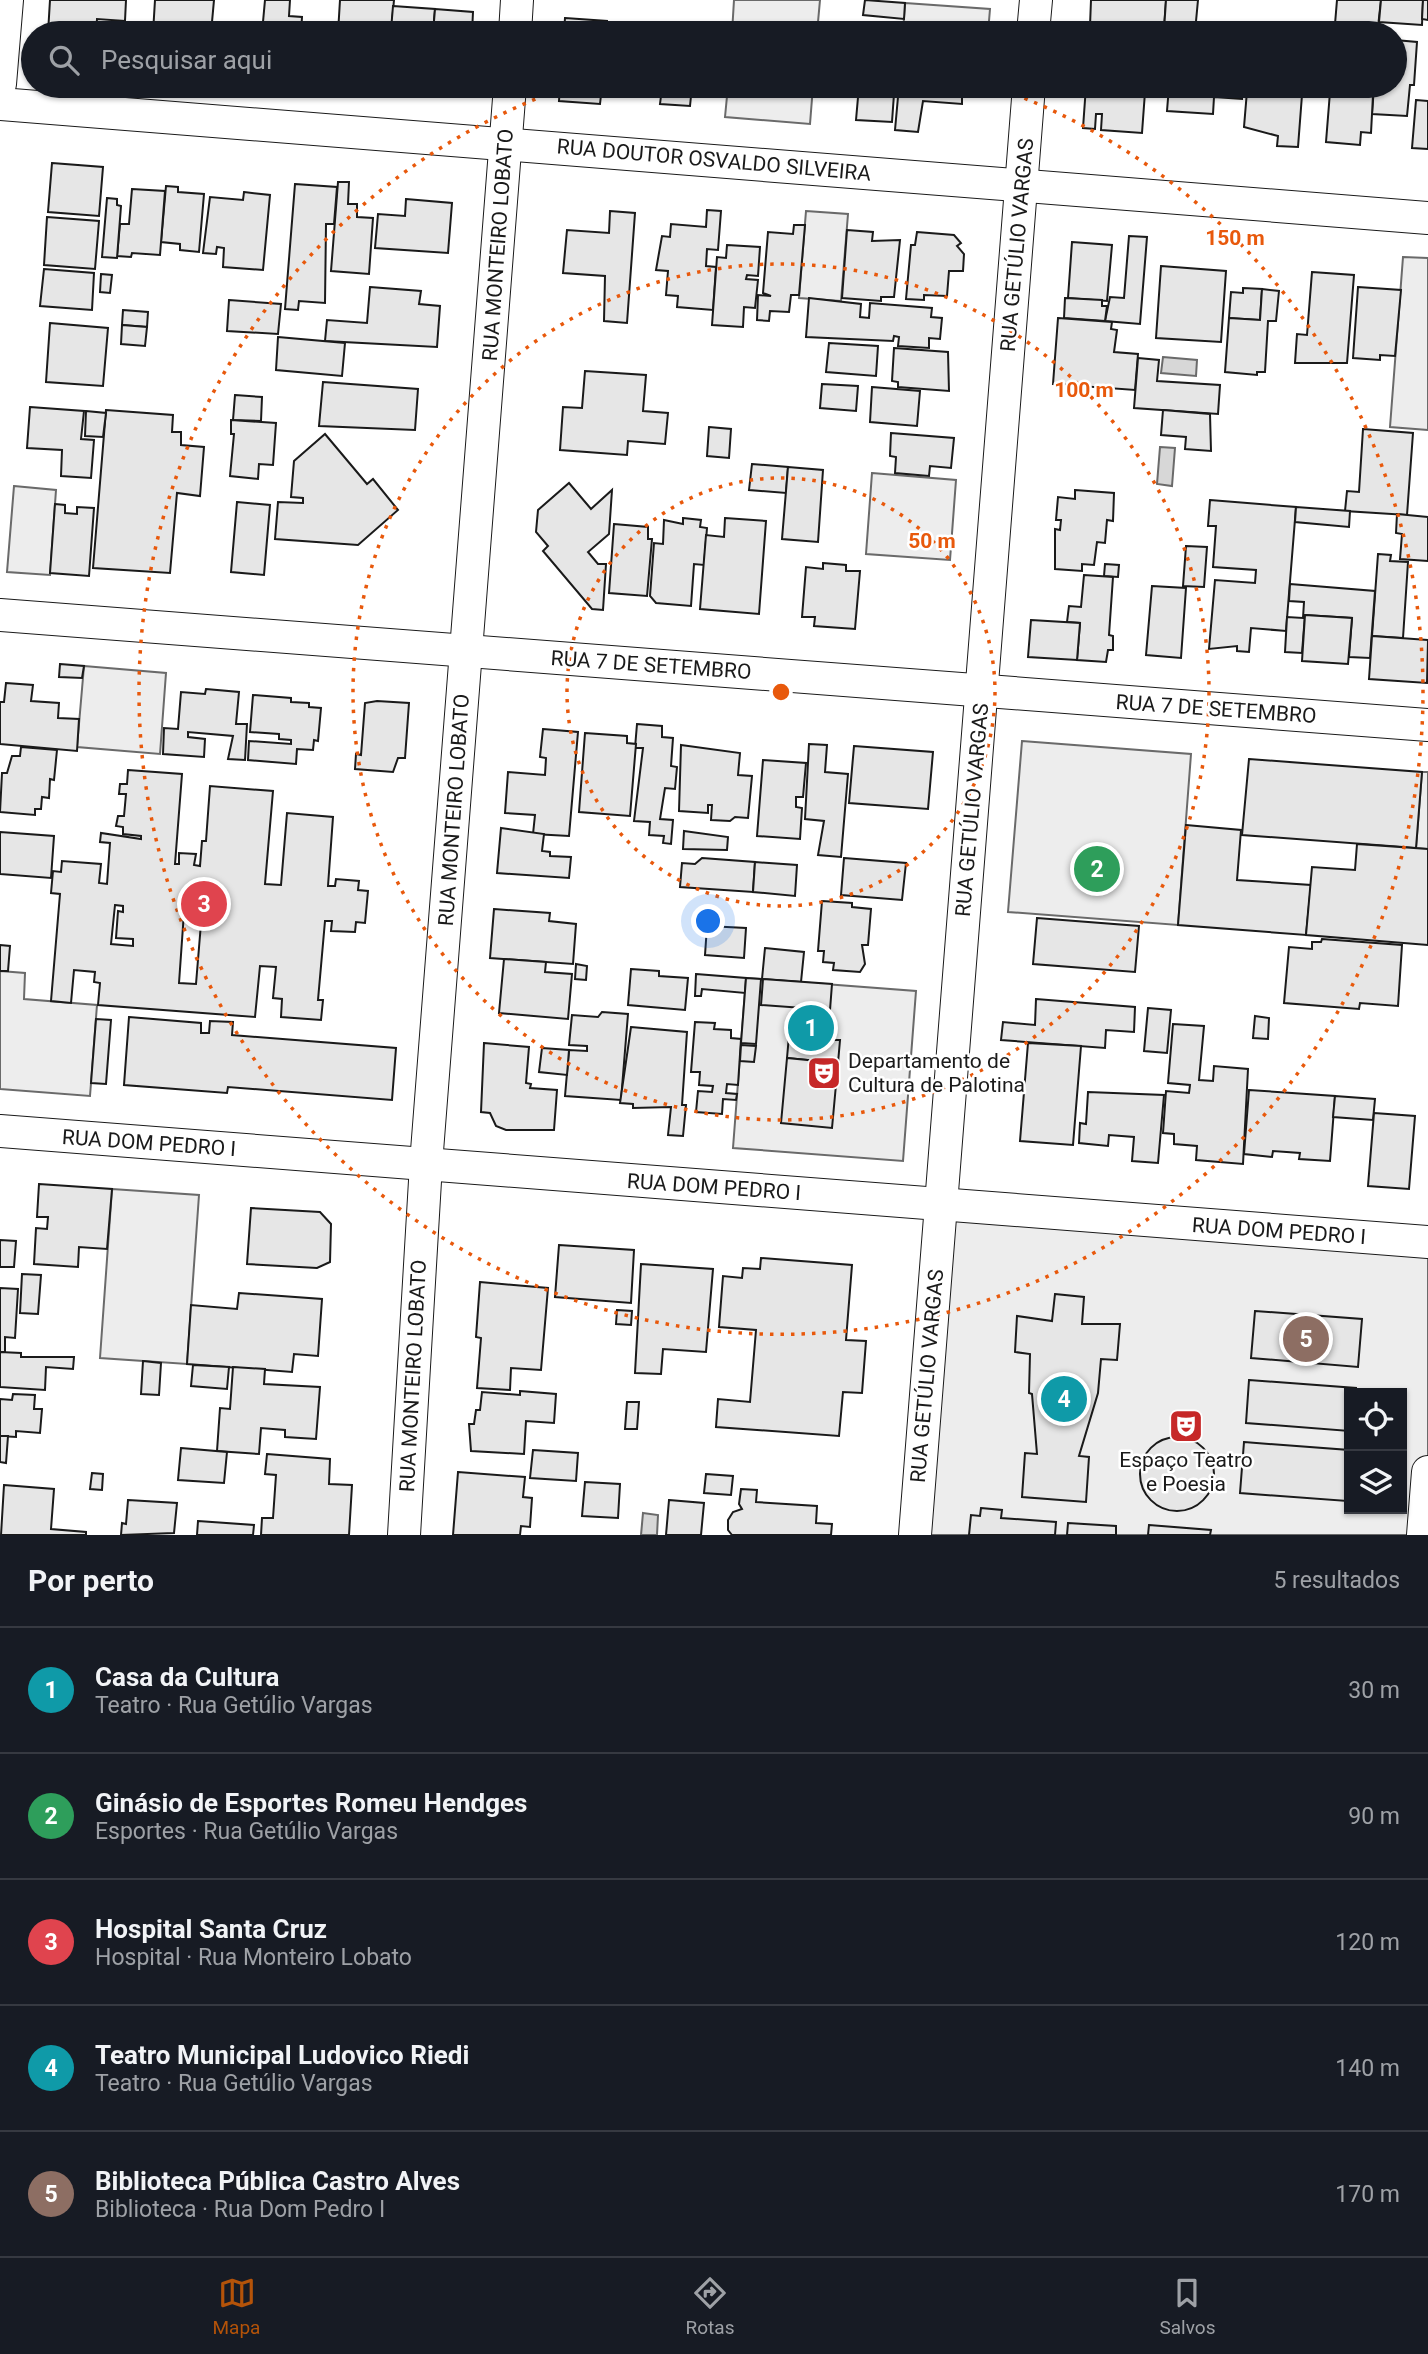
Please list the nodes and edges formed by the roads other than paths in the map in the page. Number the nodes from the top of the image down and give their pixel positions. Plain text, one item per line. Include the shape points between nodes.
1 (7, 0) edge
2 (517, 0) edge
3 (1036, 0) edge
4 (515, 21) edge
5 (1034, 21) edge
6 (0, 84) edge
7 (509, 98) edge
8 (1028, 98) edge
9 (0, 104) edge
10 (506, 144) junction
11 (1021, 185) junction
12 (1428, 218) edge
13 (0, 615) edge
14 (466, 651) junction
15 (981, 691) junction
16 (1428, 725) edge
17 (0, 1131) edge
18 (426, 1164) junction
19 (941, 1204) junction
20 (1428, 1242) edge
21 (1428, 1472) edge
22 (404, 1535) edge
23 (915, 1535) edge
24 (1423, 1535) edge

1 - 6 street
2 - 4 street
3 - 5 street
7 - 10 street, RUA MONTEIRO LOBATO
8 - 11 street, RUA GETÚLIO VARGAS
9 - 10 street, RUA DOUTOR OSVALDO SILVEIRA
10 - 11 street, RUA DOUTOR OSVALDO SILVEIRA
10 - 14 street, RUA MONTEIRO LOBATO
11 - 12 street, RUA DOUTOR OSVALDO SILVEIRA
11 - 15 street, RUA GETÚLIO VARGAS
13 - 14 street, RUA 7 DE SETEMBRO
14 - 15 street, RUA 7 DE SETEMBRO
14 - 18 street, RUA MONTEIRO LOBATO
15 - 16 street, RUA 7 DE SETEMBRO
15 - 19 street, RUA GETÚLIO VARGAS
17 - 18 street, RUA DOM PEDRO I
18 - 19 street, RUA DOM PEDRO I
18 - 22 street, RUA MONTEIRO LOBATO
19 - 20 street, RUA DOM PEDRO I
19 - 23 street, RUA GETÚLIO VARGAS
21 - 24 street

